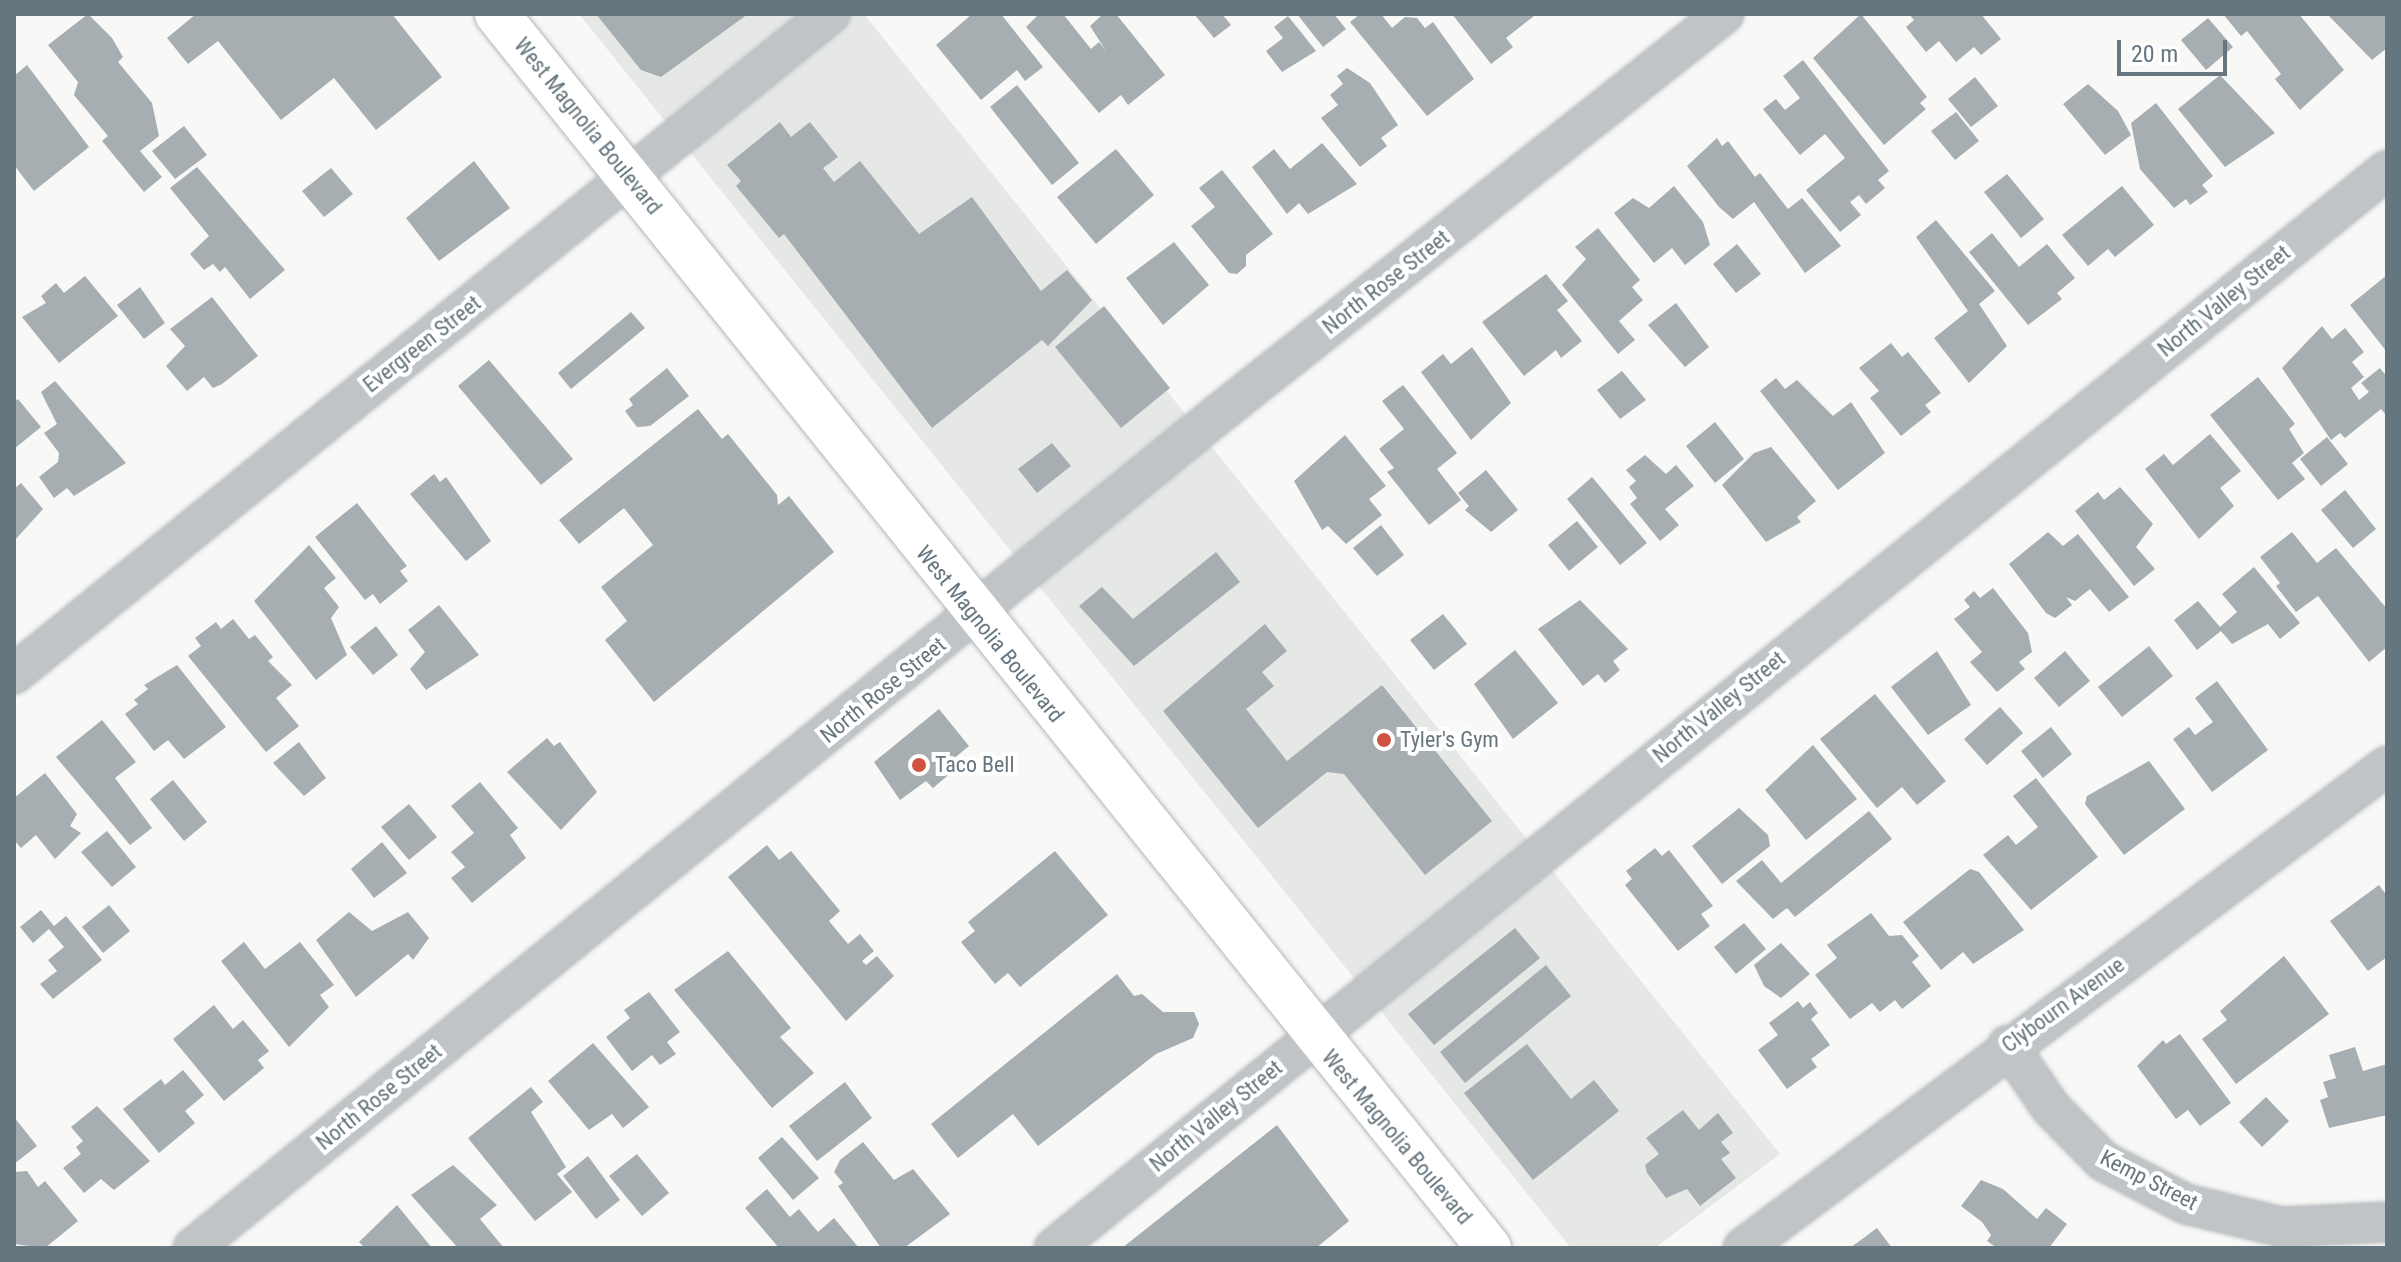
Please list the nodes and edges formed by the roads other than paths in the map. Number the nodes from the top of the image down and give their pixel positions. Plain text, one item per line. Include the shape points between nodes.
1 (497, 14) edge
2 (830, 14) edge
3 (1724, 14) edge
4 (2387, 170) edge
5 (629, 179) junction
6 (975, 616) junction
7 (14, 674) edge
8 (2387, 766) edge
9 (1314, 1037) junction
10 (2008, 1045) junction
11 (2387, 1222) edge
12 (193, 1248) edge
13 (1054, 1248) edge
14 (1489, 1248) edge
15 (1743, 1248) edge

1 - 5 main road, West Magnolia Boulevard
2 - 5 street, Evergreen Street
3 - 6 street, North Rose Street
4 - 9 street, North Valley Street
5 - 6 main road, West Magnolia Boulevard
5 - 7 street, Evergreen Street
6 - 9 main road, West Magnolia Boulevard
6 - 12 street, North Rose Street
8 - 10 street, Clybourn Avenue
9 - 13 street, North Valley Street
9 - 14 main road, West Magnolia Boulevard
10 - 11 street, Kemp Street via 2051,1108 2103,1161 2186,1204 2282,1227
10 - 15 street, Clybourn Avenue

